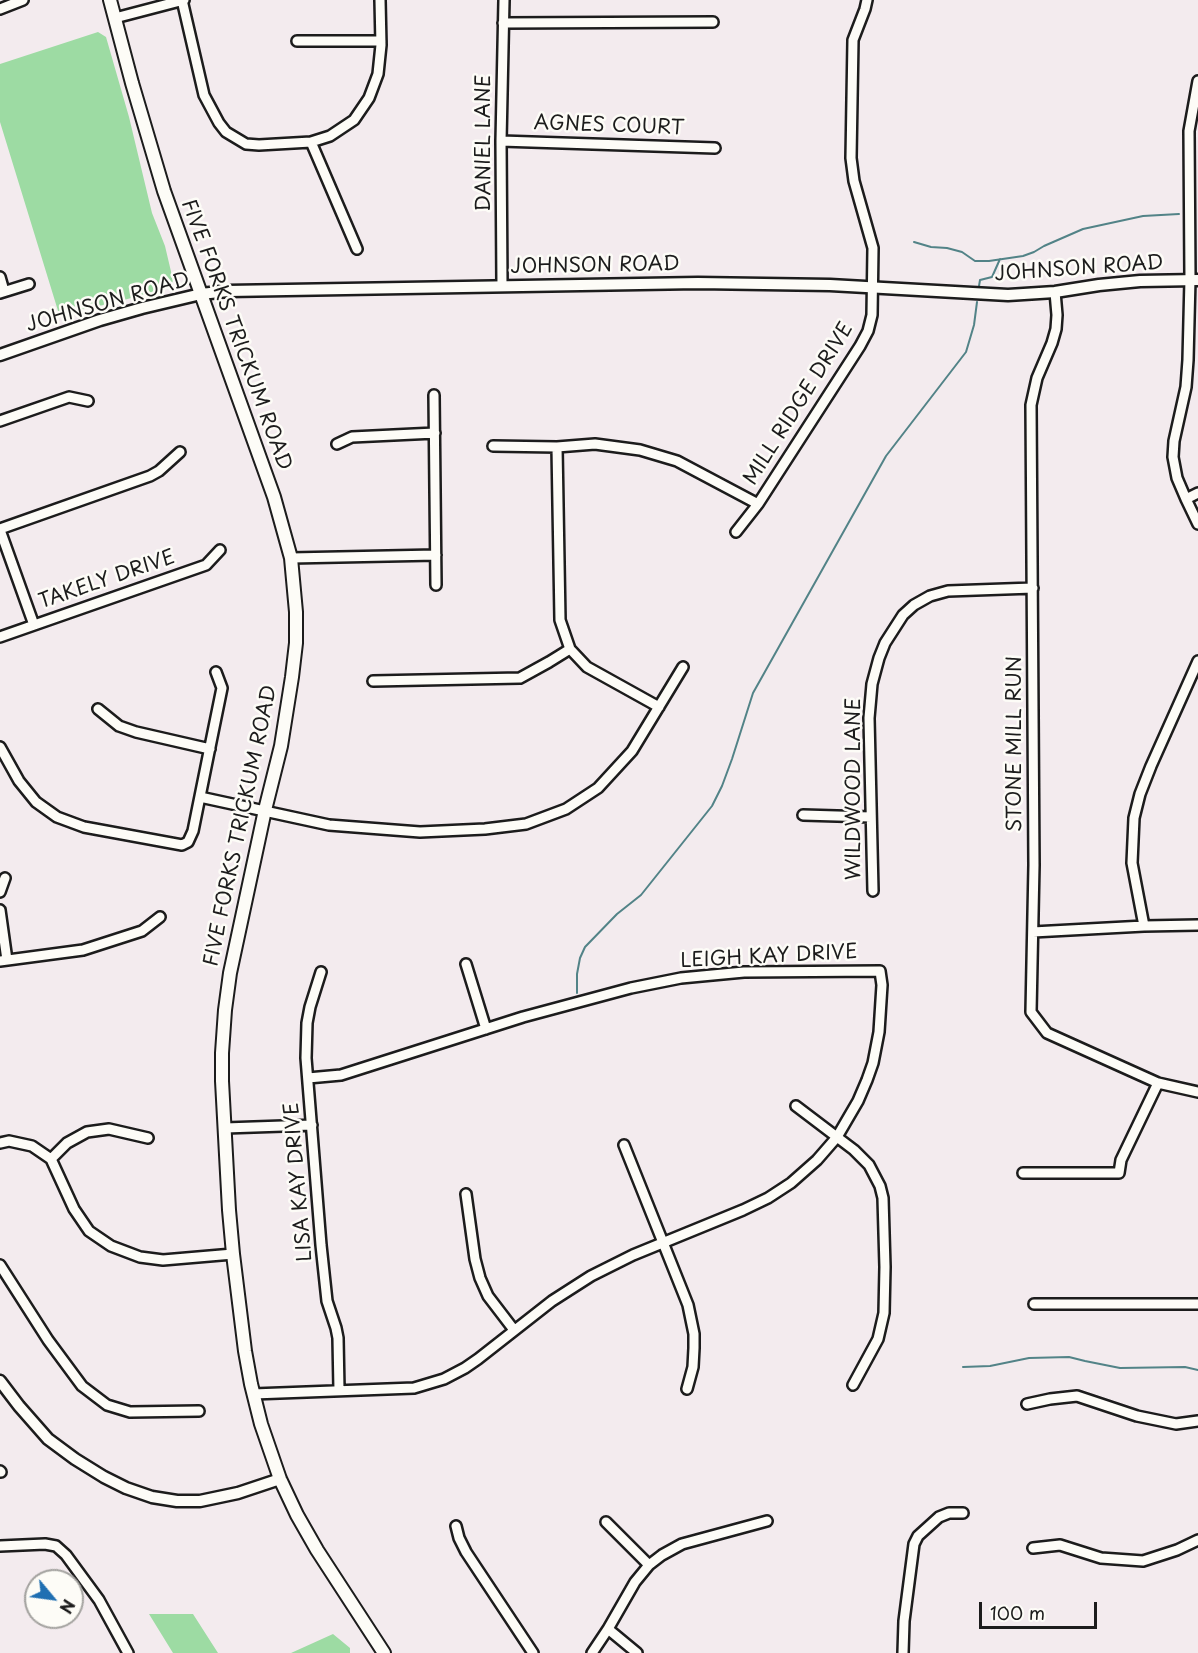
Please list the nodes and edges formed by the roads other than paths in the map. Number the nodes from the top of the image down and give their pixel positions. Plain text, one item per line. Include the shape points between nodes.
1 (23, 0) edge
2 (110, 0) edge
3 (183, 0) edge
4 (380, 0) edge
5 (504, 0) edge
6 (867, 0) edge
7 (0, 9) edge
8 (115, 18) junction
9 (713, 22) dead end
10 (503, 23) junction
11 (297, 41) dead end
12 (381, 41) junction
13 (1198, 81) edge
14 (501, 141) junction
15 (311, 142) junction
16 (715, 148) dead end
17 (357, 249) dead end
18 (0, 277) edge
19 (1194, 279) edge
20 (29, 285) dead end
21 (502, 286) junction
22 (873, 288) junction
23 (2, 292) edge
24 (1055, 292) junction
25 (201, 294) junction
26 (0, 355) edge
27 (434, 395) dead end
28 (88, 401) dead end
29 (0, 421) edge
30 (435, 433) junction
31 (337, 444) dead end
32 (493, 446) dead end
33 (557, 447) junction
34 (180, 452) dead end
35 (1198, 493) edge
36 (1186, 499) junction
37 (758, 504) junction
38 (1198, 524) edge
39 (0, 530) edge
40 (736, 532) dead end
41 (220, 550) dead end
42 (435, 555) junction
43 (291, 558) junction
44 (436, 585) dead end
45 (1033, 588) junction
46 (34, 625) junction
47 (0, 637) edge
48 (570, 649) junction
49 (1198, 661) edge
50 (683, 667) dead end
51 (216, 672) dead end
52 (373, 681) dead end
53 (659, 708) junction
54 (98, 709) dead end
55 (0, 747) edge
56 (210, 749) junction
57 (200, 797) junction
58 (265, 810) junction
59 (803, 815) dead end
60 (871, 817) junction
61 (5, 878) dead end
62 (873, 891) dead end
63 (0, 892) edge
64 (0, 910) edge
65 (160, 917) dead end
66 (1198, 925) edge
67 (1144, 926) junction
68 (1033, 932) junction
69 (4, 961) edge
70 (466, 964) dead end
71 (321, 972) dead end
72 (486, 1029) junction
73 (308, 1078) junction
74 (1158, 1083) junction
75 (1198, 1092) edge
76 (796, 1106) dead end
77 (312, 1125) junction
78 (225, 1128) junction
79 (837, 1137) junction
80 (148, 1138) dead end
81 (0, 1143) edge
82 (624, 1145) dead end
83 (51, 1159) junction
84 (1023, 1173) dead end
85 (466, 1194) dead end
86 (663, 1243) junction
87 (233, 1254) junction
88 (0, 1265) edge
89 (1034, 1304) dead end
90 (1198, 1304) edge
91 (514, 1330) junction
92 (0, 1381) edge
93 (853, 1384) dead end
94 (687, 1389) dead end
95 (339, 1390) junction
96 (253, 1394) junction
97 (1027, 1404) dead end
98 (199, 1411) dead end
99 (1198, 1421) edge
100 (280, 1479) junction
101 (963, 1512) dead end
102 (767, 1521) dead end
103 (606, 1522) dead end
104 (456, 1526) dead end
105 (1198, 1540) edge
106 (0, 1546) edge
107 (1033, 1548) dead end
108 (649, 1565) junction
109 (608, 1629) junction
110 (128, 1653) edge
111 (384, 1653) edge
112 (533, 1653) edge
113 (592, 1653) edge
114 (637, 1653) edge
115 (903, 1653) edge

1 - 7 street
2 - 8 main road, FIVE FORKS TRICKUM ROAD
3 - 8 street
3 - 15 street via 204,95 226,132 246,144
4 - 12 street
5 - 10 street, DANIEL LANE
6 - 22 street via 854,40 851,158 873,248
8 - 25 main road, FIVE FORKS TRICKUM ROAD via 164,191
9 - 10 street
10 - 14 street, DANIEL LANE
11 - 12 street
12 - 15 street via 378,74 364,107 354,120 330,136
13 - 19 street via 1190,131
14 - 16 street, AGNES COURT
14 - 21 street, DANIEL LANE
15 - 17 street
18 - 23 street
19 - 24 street, JOHNSON ROAD via 1119,283
19 - 36 street via 1186,387 1173,457
20 - 23 street
21 - 22 street, JOHNSON ROAD via 698,283
21 - 25 street, JOHNSON ROAD
22 - 24 street, JOHNSON ROAD via 1008,295
22 - 37 street, MILL RIDGE DRIVE via 873,315 868,331
24 - 45 street, STONE MILL RUN via 1053,343 1037,378 1031,405
25 - 26 street, JOHNSON ROAD via 100,320
25 - 43 main road, FIVE FORKS TRICKUM ROAD via 274,497
27 - 30 street
28 - 29 street via 69,397
30 - 31 street via 352,437
30 - 42 street
32 - 33 street
33 - 37 street via 595,444 640,450 677,462
33 - 48 street via 560,620
34 - 39 street via 150,476
35 - 36 street
36 - 38 street
37 - 40 street, MILL RIDGE DRIVE
39 - 46 street
41 - 46 street, TAKELY DRIVE via 206,564
42 - 43 street
42 - 44 street
43 - 58 main road, FIVE FORKS TRICKUM ROAD via 296,643 281,746
45 - 60 street, WILDWOOD LANE via 948,591 930,596 914,605 893,629 872,684
45 - 68 street, STONE MILL RUN
46 - 47 street, TAKELY DRIVE
48 - 52 street via 520,678
48 - 53 street via 587,667
49 - 67 street via 1151,766 1134,818 1132,864
50 - 53 street
51 - 56 street via 222,688
53 - 58 street via 632,751 598,788 566,809 526,824 420,832 329,825
54 - 56 street via 119,726
55 - 57 street via 36,802 57,817 84,827 182,845 193,831
56 - 57 street
57 - 58 street
58 - 78 main road, FIVE FORKS TRICKUM ROAD via 225,1010
59 - 60 street
60 - 62 street, WILDWOOD LANE
61 - 63 street
64 - 69 street
65 - 69 street via 142,931 83,950
66 - 67 street
67 - 68 street
68 - 74 street, STONE MILL RUN via 1031,1012 1047,1033
70 - 72 street
71 - 73 street, LISA KAY DRIVE via 307,1023
72 - 73 street, LEIGH KAY DRIVE via 341,1075
72 - 79 street, LEIGH KAY DRIVE via 681,978 744,972 880,971 880,1024 873,1063 858,1101
73 - 77 street, LISA KAY DRIVE
74 - 75 street, STONE MILL RUN
74 - 84 street via 1121,1160 1119,1173
76 - 79 street
77 - 78 street
77 - 95 street, LISA KAY DRIVE via 327,1301 338,1338
78 - 87 main road, FIVE FORKS TRICKUM ROAD
79 - 86 street, LEIGH KAY DRIVE via 805,1172 768,1198
79 - 93 street via 869,1165 880,1186 884,1212 884,1313 878,1339
80 - 83 street via 109,1129 87,1132 67,1143
81 - 83 street via 32,1146
82 - 86 street
83 - 87 street via 89,1231 111,1246 140,1257 163,1260
85 - 91 street via 480,1278 488,1296
86 - 91 street, LEIGH KAY DRIVE via 591,1276
86 - 94 street via 692,1321 693,1367
87 - 96 main road, FIVE FORKS TRICKUM ROAD
88 - 98 street via 82,1386 107,1405 130,1412
89 - 90 street
91 - 95 street, LEIGH KAY DRIVE via 465,1368 432,1383 402,1389
92 - 100 street via 48,1439 126,1488 152,1497 200,1501
95 - 96 street, LEIGH KAY DRIVE
96 - 100 main road, FIVE FORKS TRICKUM ROAD
97 - 99 street via 1077,1396 1137,1416 1176,1424
100 - 111 main road, FIVE FORKS TRICKUM ROAD via 317,1551
101 - 115 street via 939,1517 914,1544
102 - 108 street via 682,1545
103 - 108 street
104 - 112 street via 466,1552
105 - 107 street via 1143,1561 1101,1558 1060,1545
106 - 110 street via 56,1546 99,1600
108 - 109 street
109 - 113 street
109 - 114 street

